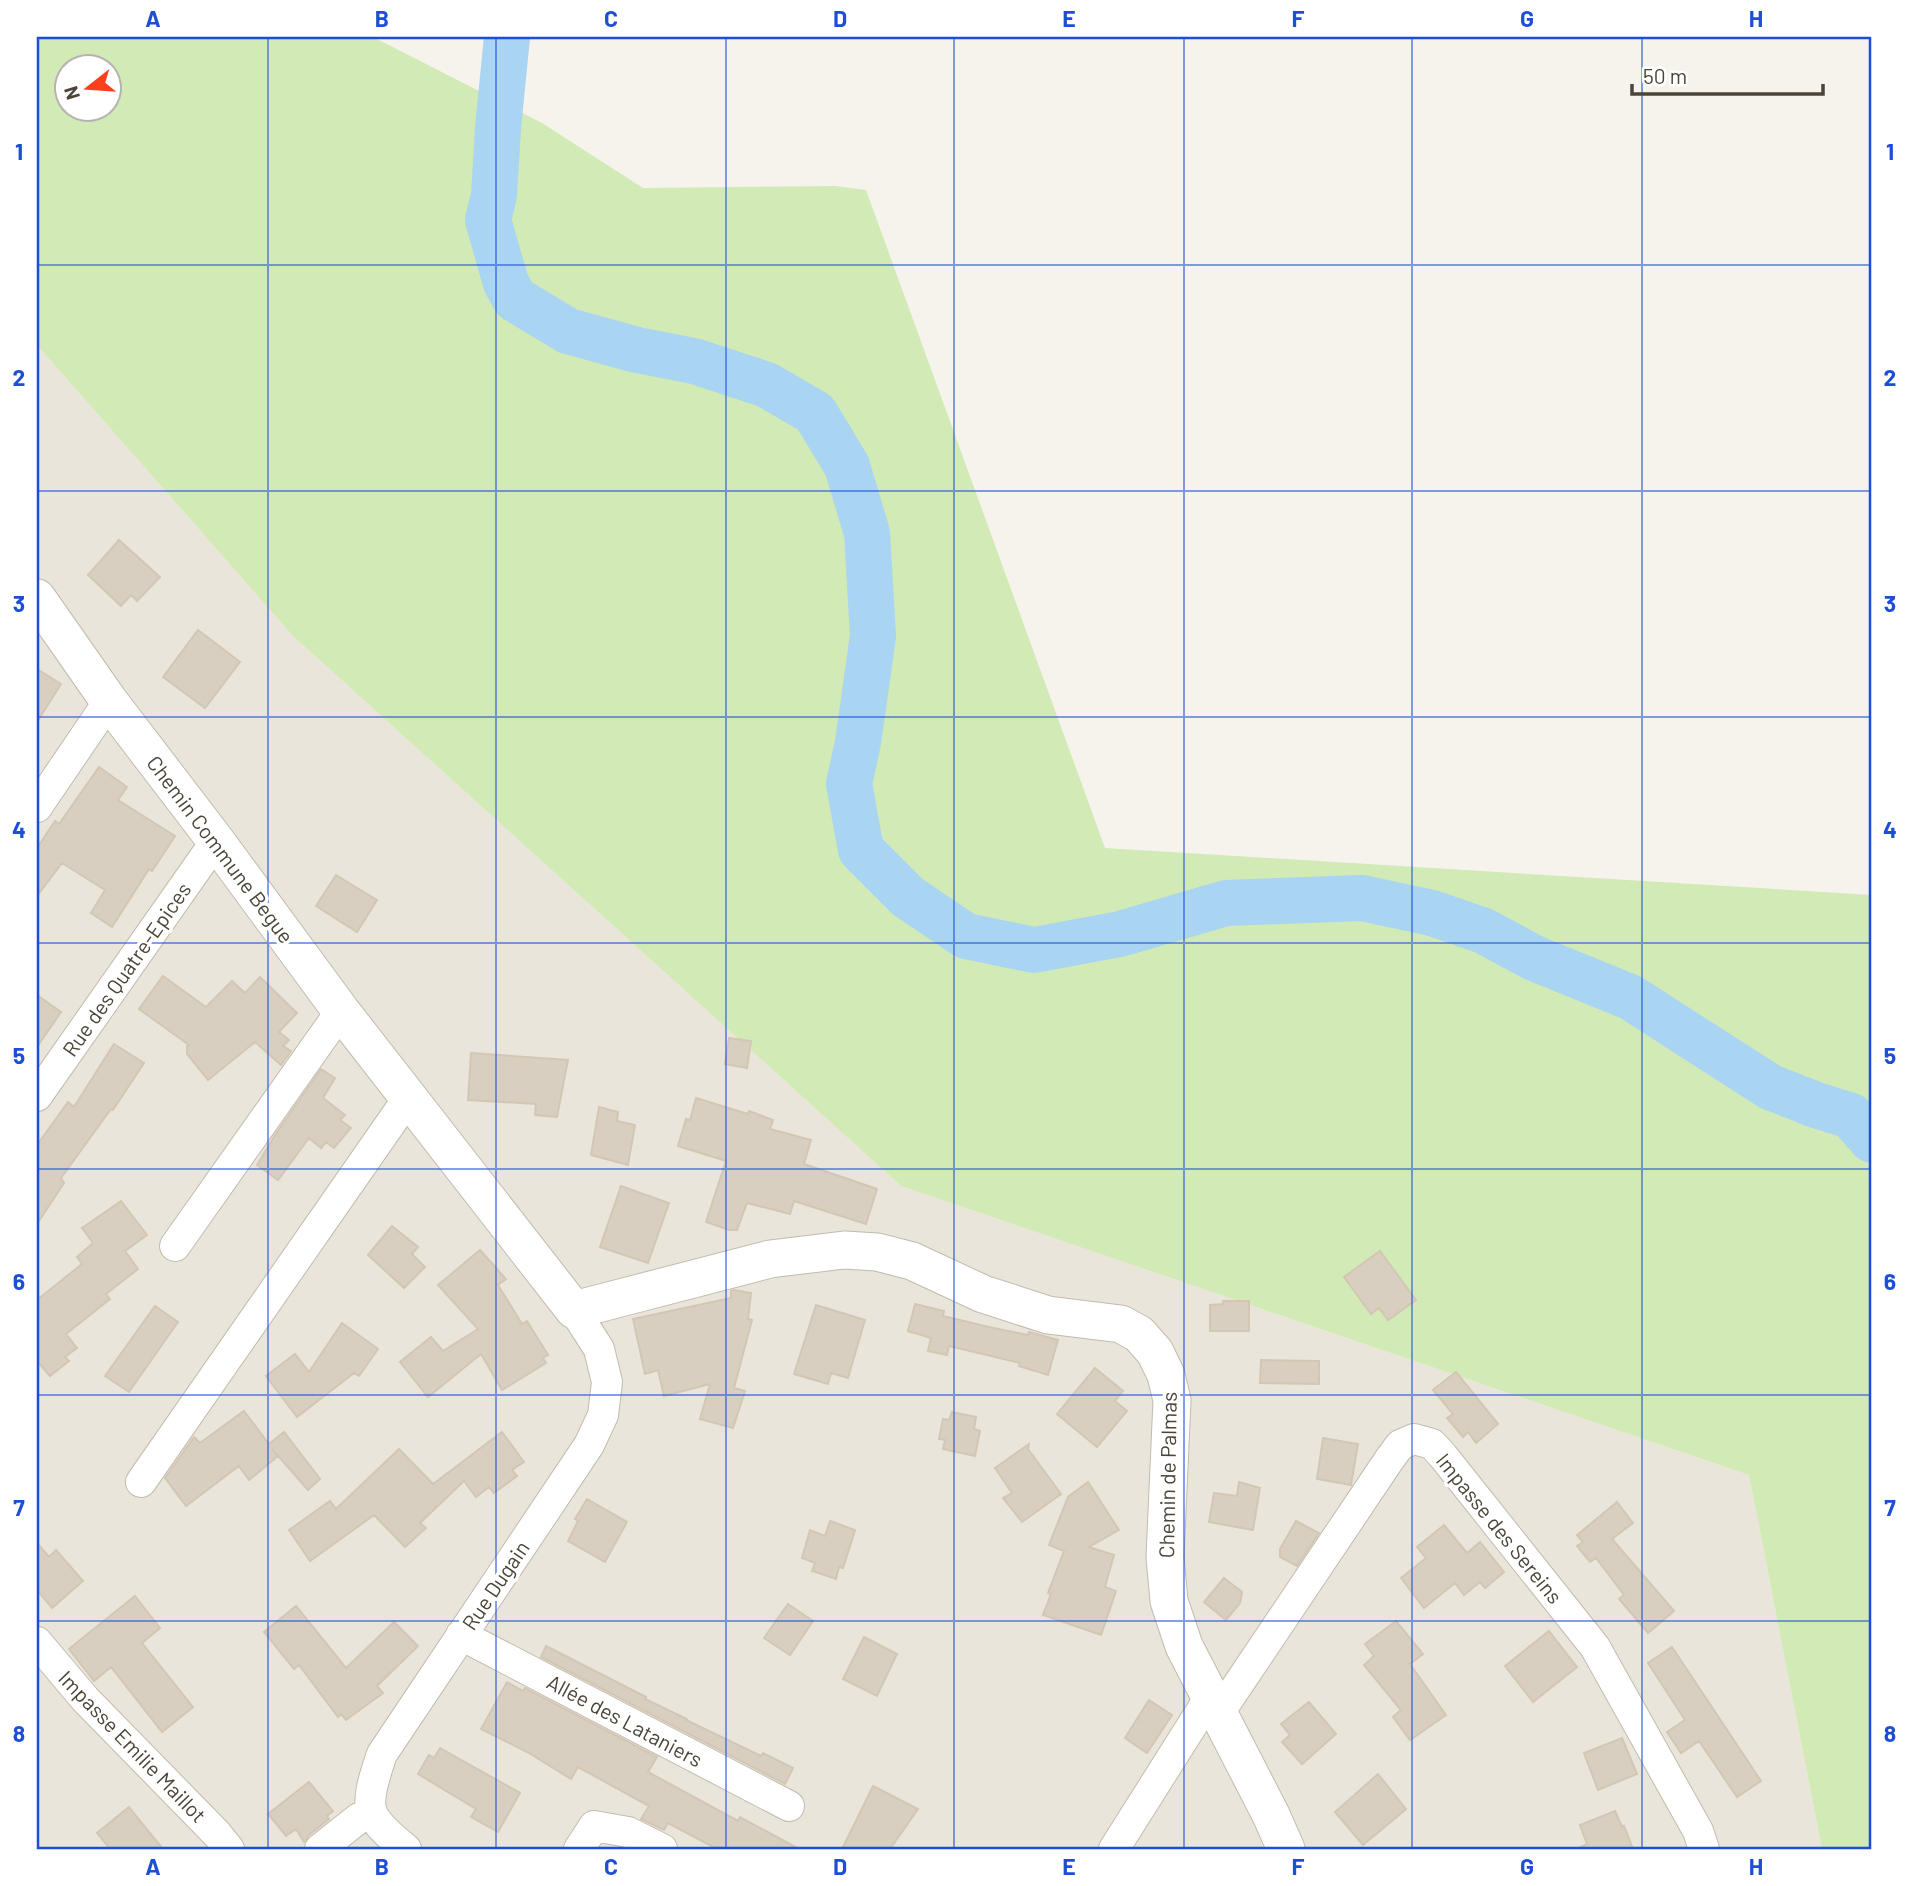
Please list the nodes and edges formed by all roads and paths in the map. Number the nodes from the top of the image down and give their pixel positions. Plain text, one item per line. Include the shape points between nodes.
1 (37, 598) edge
2 (109, 701) junction
3 (37, 807) edge
4 (216, 841) junction
5 (341, 1011) junction
6 (37, 1096) edge
7 (409, 1097) junction
8 (175, 1246) dead end
9 (574, 1310) junction
10 (141, 1482) dead end
11 (461, 1635) junction
12 (37, 1642) edge
13 (1214, 1705) junction
14 (789, 1806) dead end
15 (372, 1812) junction
16 (229, 1849) edge
17 (320, 1849) edge
18 (406, 1849) edge
19 (579, 1849) edge
20 (662, 1849) edge
21 (1114, 1849) edge
22 (1286, 1849) edge
23 (1704, 1849) edge

1 - 2 street, Chemin Commune Begue
2 - 3 street
2 - 4 street, Chemin Commune Begue
4 - 5 street, Chemin Commune Begue
4 - 6 street, Rue des Quatre-Epices
5 - 7 street, Chemin Commune Begue
5 - 8 street
7 - 9 street, Chemin Commune Begue
7 - 10 street
9 - 11 street, Rue Dugain via 599,1349 607,1382 603,1415 589,1445
9 - 13 street, Chemin de Palmas via 770,1259 844,1250 912,1261 1015,1305 1048,1315 1121,1324 1139,1334 1155,1352 1172,1400 1165,1557 1169,1601 1184,1646
11 - 14 street, Allée des Lataniers
11 - 15 street, Rue Dugain via 382,1754 372,1783
12 - 16 street, Impasse Emilie Maillot via 85,1699
13 - 21 street
13 - 22 street, Chemin de Palmas
13 - 23 street, Impasse des Sereins via 1400,1445 1415,1439 1432,1444 1443,1455 1595,1647
15 - 17 street
15 - 18 street
19 - 20 street via 594,1826 628,1832

